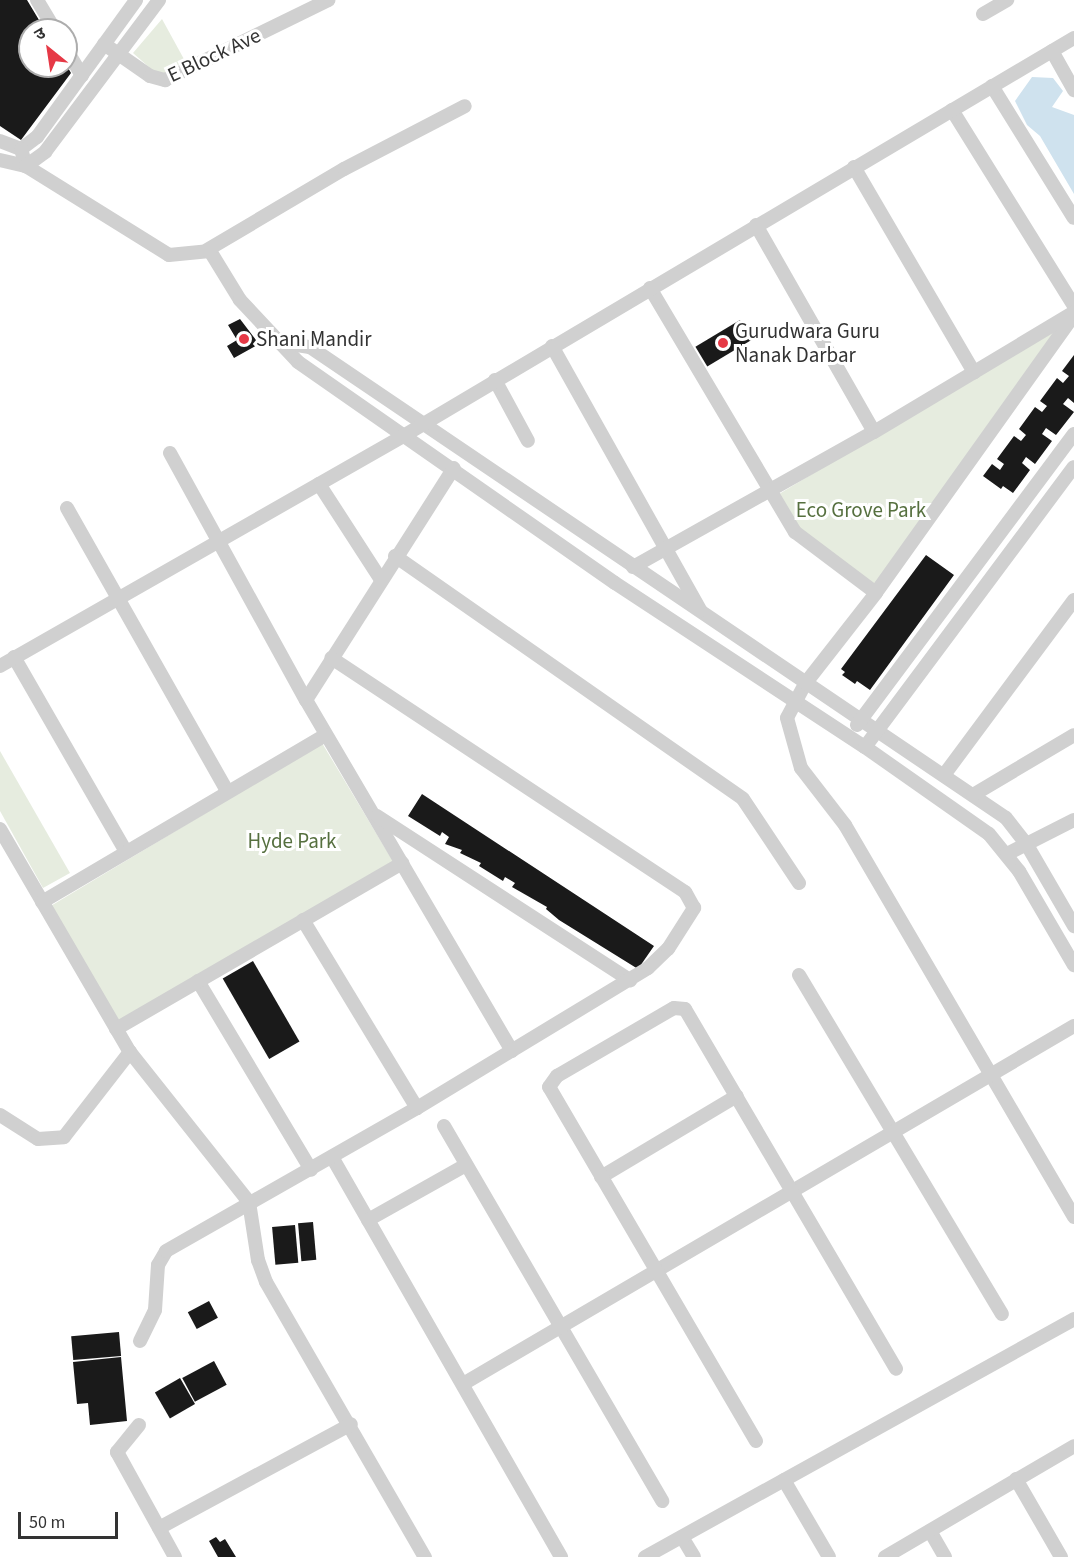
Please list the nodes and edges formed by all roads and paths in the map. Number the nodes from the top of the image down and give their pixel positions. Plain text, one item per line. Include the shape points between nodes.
1 (37, 0) edge
2 (136, 0) edge
3 (159, 0) edge
4 (327, 0) edge
5 (1007, 0) edge
6 (983, 14) dead end
7 (48, 18) edge
8 (1074, 38) edge
9 (104, 44) junction
10 (1052, 51) junction
11 (120, 53) junction
12 (78, 69) edge
13 (82, 76) junction
14 (992, 86) junction
15 (1074, 90) edge
16 (465, 106) dead end
17 (952, 110) junction
18 (0, 141) edge
19 (21, 149) junction
20 (0, 160) edge
21 (26, 166) junction
22 (854, 167) junction
23 (1074, 218) edge
24 (756, 225) junction
25 (207, 250) junction
26 (650, 288) junction
27 (1074, 306) edge
28 (1074, 313) edge
29 (284, 344) junction
30 (552, 346) junction
31 (974, 372) junction
32 (495, 380) junction
33 (423, 424) junction
34 (874, 432) junction
35 (1074, 434) edge
36 (405, 435) junction
37 (528, 441) dead end
38 (170, 453) dead end
39 (1074, 467) edge
40 (454, 468) junction
41 (319, 483) junction
42 (771, 491) junction
43 (67, 508) dead end
44 (219, 540) junction
45 (667, 548) junction
46 (395, 556) junction
47 (633, 567) junction
48 (381, 580) junction
49 (876, 593) junction
50 (119, 596) junction
51 (1074, 600) edge
52 (701, 612) junction
53 (14, 657) junction
54 (332, 658) junction
55 (0, 666) edge
56 (805, 684) junction
57 (306, 700) junction
58 (794, 702) junction
59 (860, 719) junction
60 (878, 730) junction
61 (326, 735) junction
62 (1074, 735) edge
63 (849, 737) junction
64 (865, 747) junction
65 (944, 775) junction
66 (228, 792) junction
67 (973, 795) junction
68 (373, 814) junction
69 (1074, 820) edge
70 (0, 829) edge
71 (1027, 844) junction
72 (126, 852) junction
73 (1006, 854) junction
74 (402, 863) junction
75 (799, 883) dead end
76 (42, 902) junction
77 (303, 920) junction
78 (1074, 926) edge
79 (1074, 965) edge
80 (799, 975) dead end
81 (630, 980) junction
82 (198, 981) junction
83 (1074, 1026) edge
84 (116, 1029) junction
85 (512, 1051) junction
86 (130, 1052) junction
87 (991, 1075) junction
88 (737, 1096) junction
89 (417, 1108) junction
90 (0, 1115) edge
91 (444, 1126) dead end
92 (891, 1132) junction
93 (332, 1158) junction
94 (466, 1165) junction
95 (310, 1170) junction
96 (601, 1177) junction
97 (793, 1190) junction
98 (249, 1202) junction
99 (1074, 1217) edge
100 (368, 1221) junction
101 (657, 1271) junction
102 (1002, 1314) dead end
103 (1074, 1319) edge
104 (561, 1327) junction
105 (140, 1341) dead end
106 (896, 1369) dead end
107 (463, 1384) junction
108 (139, 1425) dead end
109 (351, 1425) junction
110 (756, 1441) dead end
111 (1074, 1446) edge
112 (1016, 1479) junction
113 (784, 1480) junction
114 (662, 1501) dead end
115 (159, 1528) junction
116 (930, 1531) junction
117 (682, 1537) junction
118 (422, 1556) edge
119 (175, 1557) edge
120 (561, 1557) edge
121 (645, 1557) edge
122 (694, 1557) edge
123 (829, 1557) edge
124 (885, 1557) edge
125 (945, 1557) edge
126 (1061, 1557) edge

1 - 7 street
2 - 9 street
3 - 11 street
4 - 11 street, E Block Ave via 165,80 150,76
5 - 6 street
8 - 10 street
9 - 11 street, E Block Ave
9 - 13 street
10 - 14 street
10 - 15 street
11 - 21 street via 45,152
12 - 13 street
13 - 19 street via 37,137
14 - 17 street
14 - 23 street
16 - 25 street via 345,168
17 - 22 street
17 - 27 street
18 - 19 street
19 - 21 street
20 - 21 street
21 - 25 street via 169,255
22 - 24 street
22 - 31 street
24 - 26 street
24 - 34 street
25 - 29 street via 240,300
26 - 30 street
26 - 42 street
28 - 31 street
28 - 49 street
29 - 33 street via 310,348
29 - 36 street via 293,358
30 - 32 street
30 - 45 street
31 - 34 street
32 - 33 street
32 - 37 street
33 - 36 street
33 - 47 street
34 - 42 street
35 - 59 street
36 - 40 street
36 - 41 street
38 - 44 street
39 - 60 street
40 - 46 street
40 - 58 street via 615,583
41 - 44 street
41 - 48 street
42 - 45 street
42 - 49 street via 801,540
43 - 50 street
44 - 50 street
44 - 57 street
45 - 47 street
45 - 52 street
46 - 48 street
46 - 75 street via 743,799
47 - 52 street
48 - 54 street
49 - 56 street
50 - 53 street
50 - 66 street
51 - 65 street
52 - 56 street
53 - 55 street
53 - 72 street
54 - 57 street
54 - 81 street via 691,897 692,914 668,949
56 - 58 street
56 - 59 street
57 - 61 street
58 - 63 street
58 - 87 street via 788,724 801,768 845,825
59 - 60 street
59 - 63 street
60 - 64 street
60 - 65 street
61 - 66 street
61 - 68 street
62 - 67 street
63 - 64 street
64 - 73 street via 989,834
65 - 67 street
66 - 72 street
67 - 71 street via 1006,818
68 - 74 street
68 - 81 street
69 - 71 street
70 - 76 street
71 - 73 street
71 - 78 street
72 - 76 street
73 - 79 street
74 - 77 street
74 - 85 street
76 - 84 street
77 - 82 street
77 - 89 street
80 - 92 street
81 - 85 street
82 - 84 street
82 - 95 street
83 - 87 street
84 - 86 street
85 - 89 street
86 - 90 street via 64,1137 38,1139
86 - 98 street
87 - 92 street
87 - 99 street
88 - 96 street
88 - 96 street via 682,1006 557,1076 549,1083 551,1093
88 - 97 street
89 - 93 street
91 - 94 street
92 - 97 street
92 - 102 street
93 - 95 street
93 - 100 street
94 - 100 street
94 - 104 street
95 - 98 street
96 - 101 street
97 - 101 street
97 - 106 street
98 - 105 street via 161,1257 155,1310
98 - 109 street via 262,1272
100 - 107 street
101 - 104 street
101 - 110 street
103 - 113 street
104 - 107 street
104 - 114 street
107 - 120 street
108 - 115 street via 117,1452
109 - 115 street
109 - 118 street
111 - 112 street
112 - 116 street
112 - 126 street
113 - 117 street
113 - 123 street
115 - 119 street
116 - 124 street
116 - 125 street
117 - 121 street
117 - 122 street

